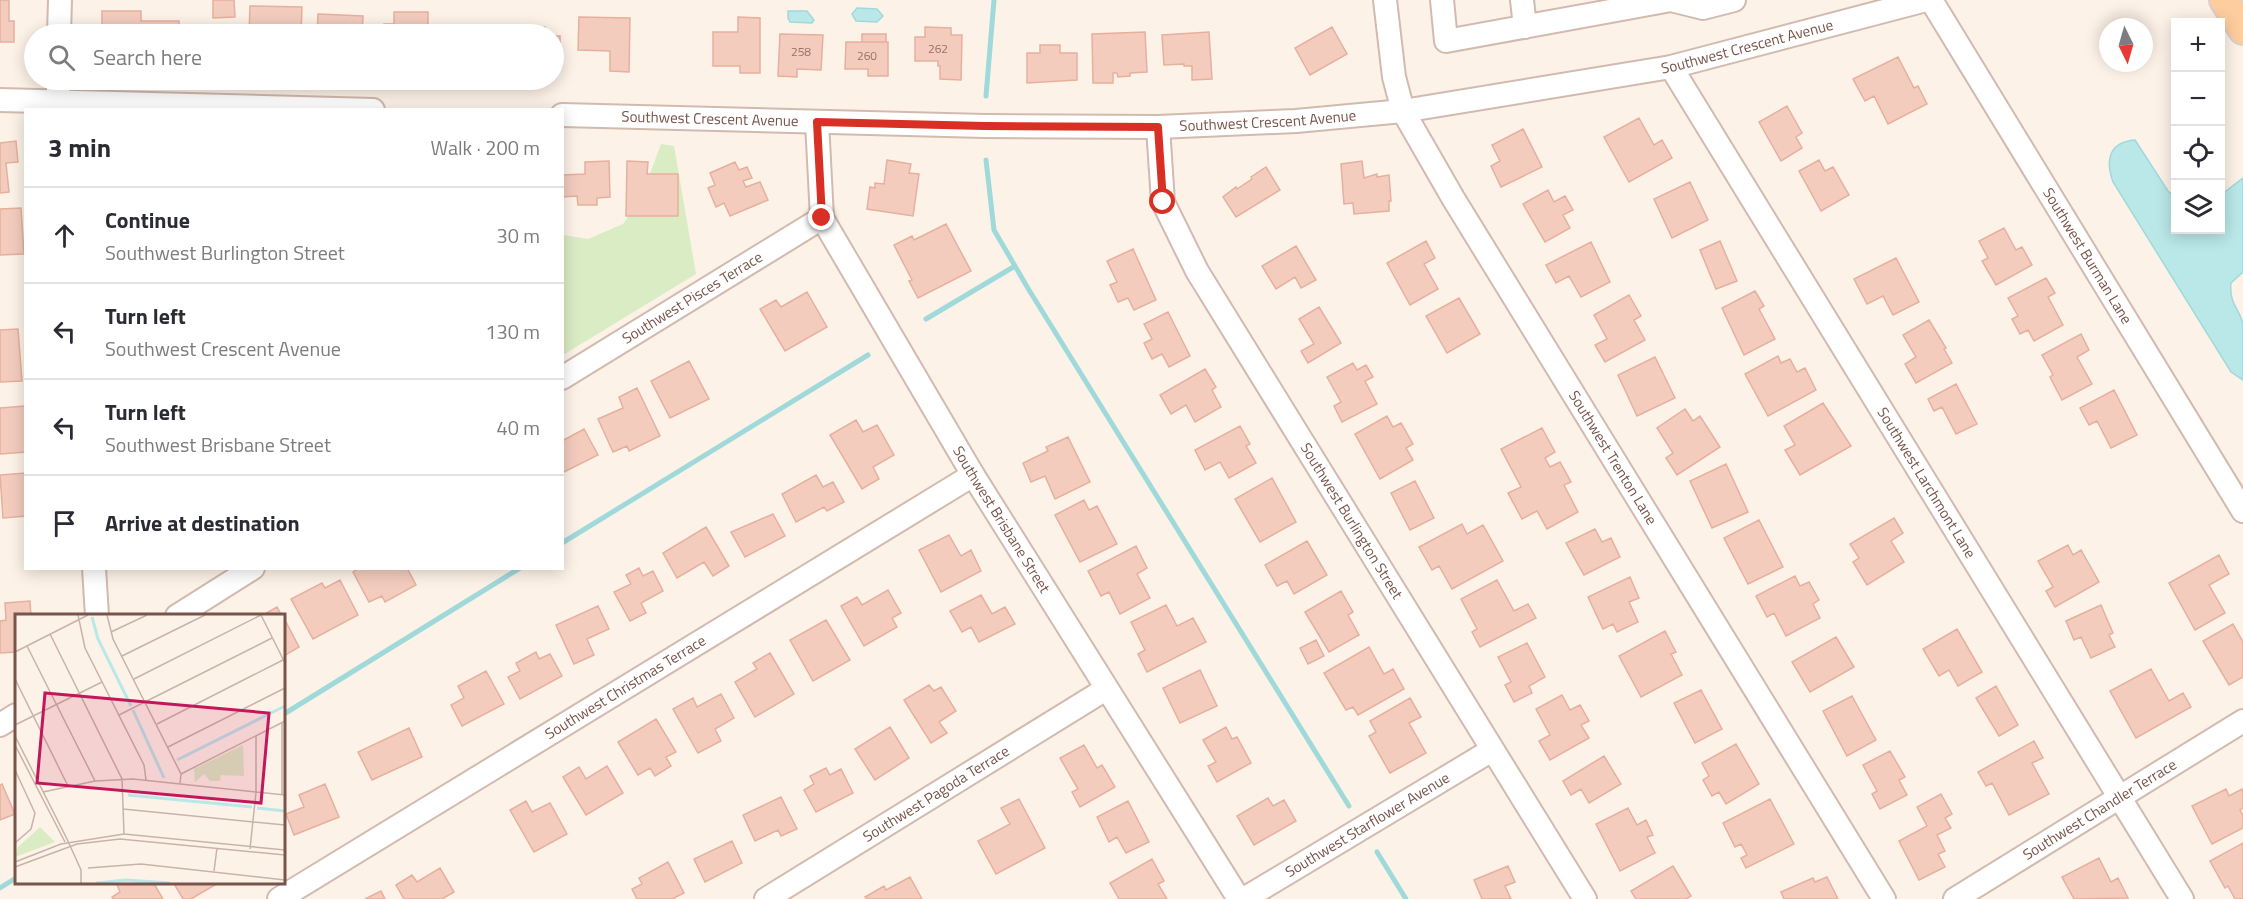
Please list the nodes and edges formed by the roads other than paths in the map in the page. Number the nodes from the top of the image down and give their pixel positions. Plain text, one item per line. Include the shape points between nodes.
1 (60, 0) edge
2 (1385, 0) edge
3 (1442, 0) edge
4 (1522, 0) edge
5 (1734, 0) edge
6 (1926, 0) edge
7 (1931, 0) edge
8 (2224, 0) edge
9 (1663, 1) edge
10 (59, 24) edge
11 (1525, 27) junction
12 (2243, 30) edge
13 (1671, 67) junction
14 (57, 97) edge
15 (0, 100) edge
16 (324, 108) edge
17 (1403, 111) junction
18 (564, 115) edge
19 (817, 122) junction
20 (1158, 127) junction
21 (822, 218) junction
22 (564, 377) edge
23 (973, 475) junction
24 (2243, 512) edge
25 (93, 570) edge
26 (250, 570) edge
27 (97, 614) edge
28 (179, 614) edge
29 (1106, 689) junction
30 (15, 716) edge
31 (2243, 722) edge
32 (0, 725) edge
33 (1492, 750) junction
34 (2120, 798) junction
35 (279, 899) edge
36 (766, 899) edge
37 (1239, 899) edge
38 (1244, 899) edge
39 (1584, 899) edge
40 (1884, 899) edge
41 (1954, 899) edge
42 (2182, 899) edge

1 - 10 street
2 - 17 street, Southwest Trenton Lane via 1394,77
3 - 11 street via 1446,41
4 - 11 street
5 - 9 street via 1703,8
6 - 13 street, Southwest Crescent Avenue
7 - 24 street, Southwest Burman Lane
8 - 12 main road
9 - 11 street
13 - 17 street, Southwest Crescent Avenue
13 - 34 street, Southwest Larchmont Lane
14 - 15 street
14 - 16 street
17 - 20 street, Southwest Crescent Avenue via 1296,121
17 - 40 street, Southwest Trenton Lane
18 - 19 street, Southwest Crescent Avenue
19 - 20 street, Southwest Crescent Avenue
19 - 21 street, Southwest Brisbane Street
20 - 33 street, Southwest Burlington Street via 1163,202 1197,271
21 - 22 street, Southwest Pisces Terrace
21 - 23 street, Southwest Brisbane Street
23 - 29 street, Southwest Brisbane Street
23 - 35 street, Southwest Christmas Terrace
25 - 27 street
26 - 28 street
29 - 36 street, Southwest Pagoda Terrace
29 - 37 street, Southwest Brisbane Street
30 - 32 street
31 - 34 street, Southwest Chandler Terrace
33 - 38 street, Southwest Starflower Avenue
33 - 39 street, Southwest Burlington Street
34 - 41 street, Southwest Chandler Terrace
34 - 42 street, Southwest Larchmont Lane

